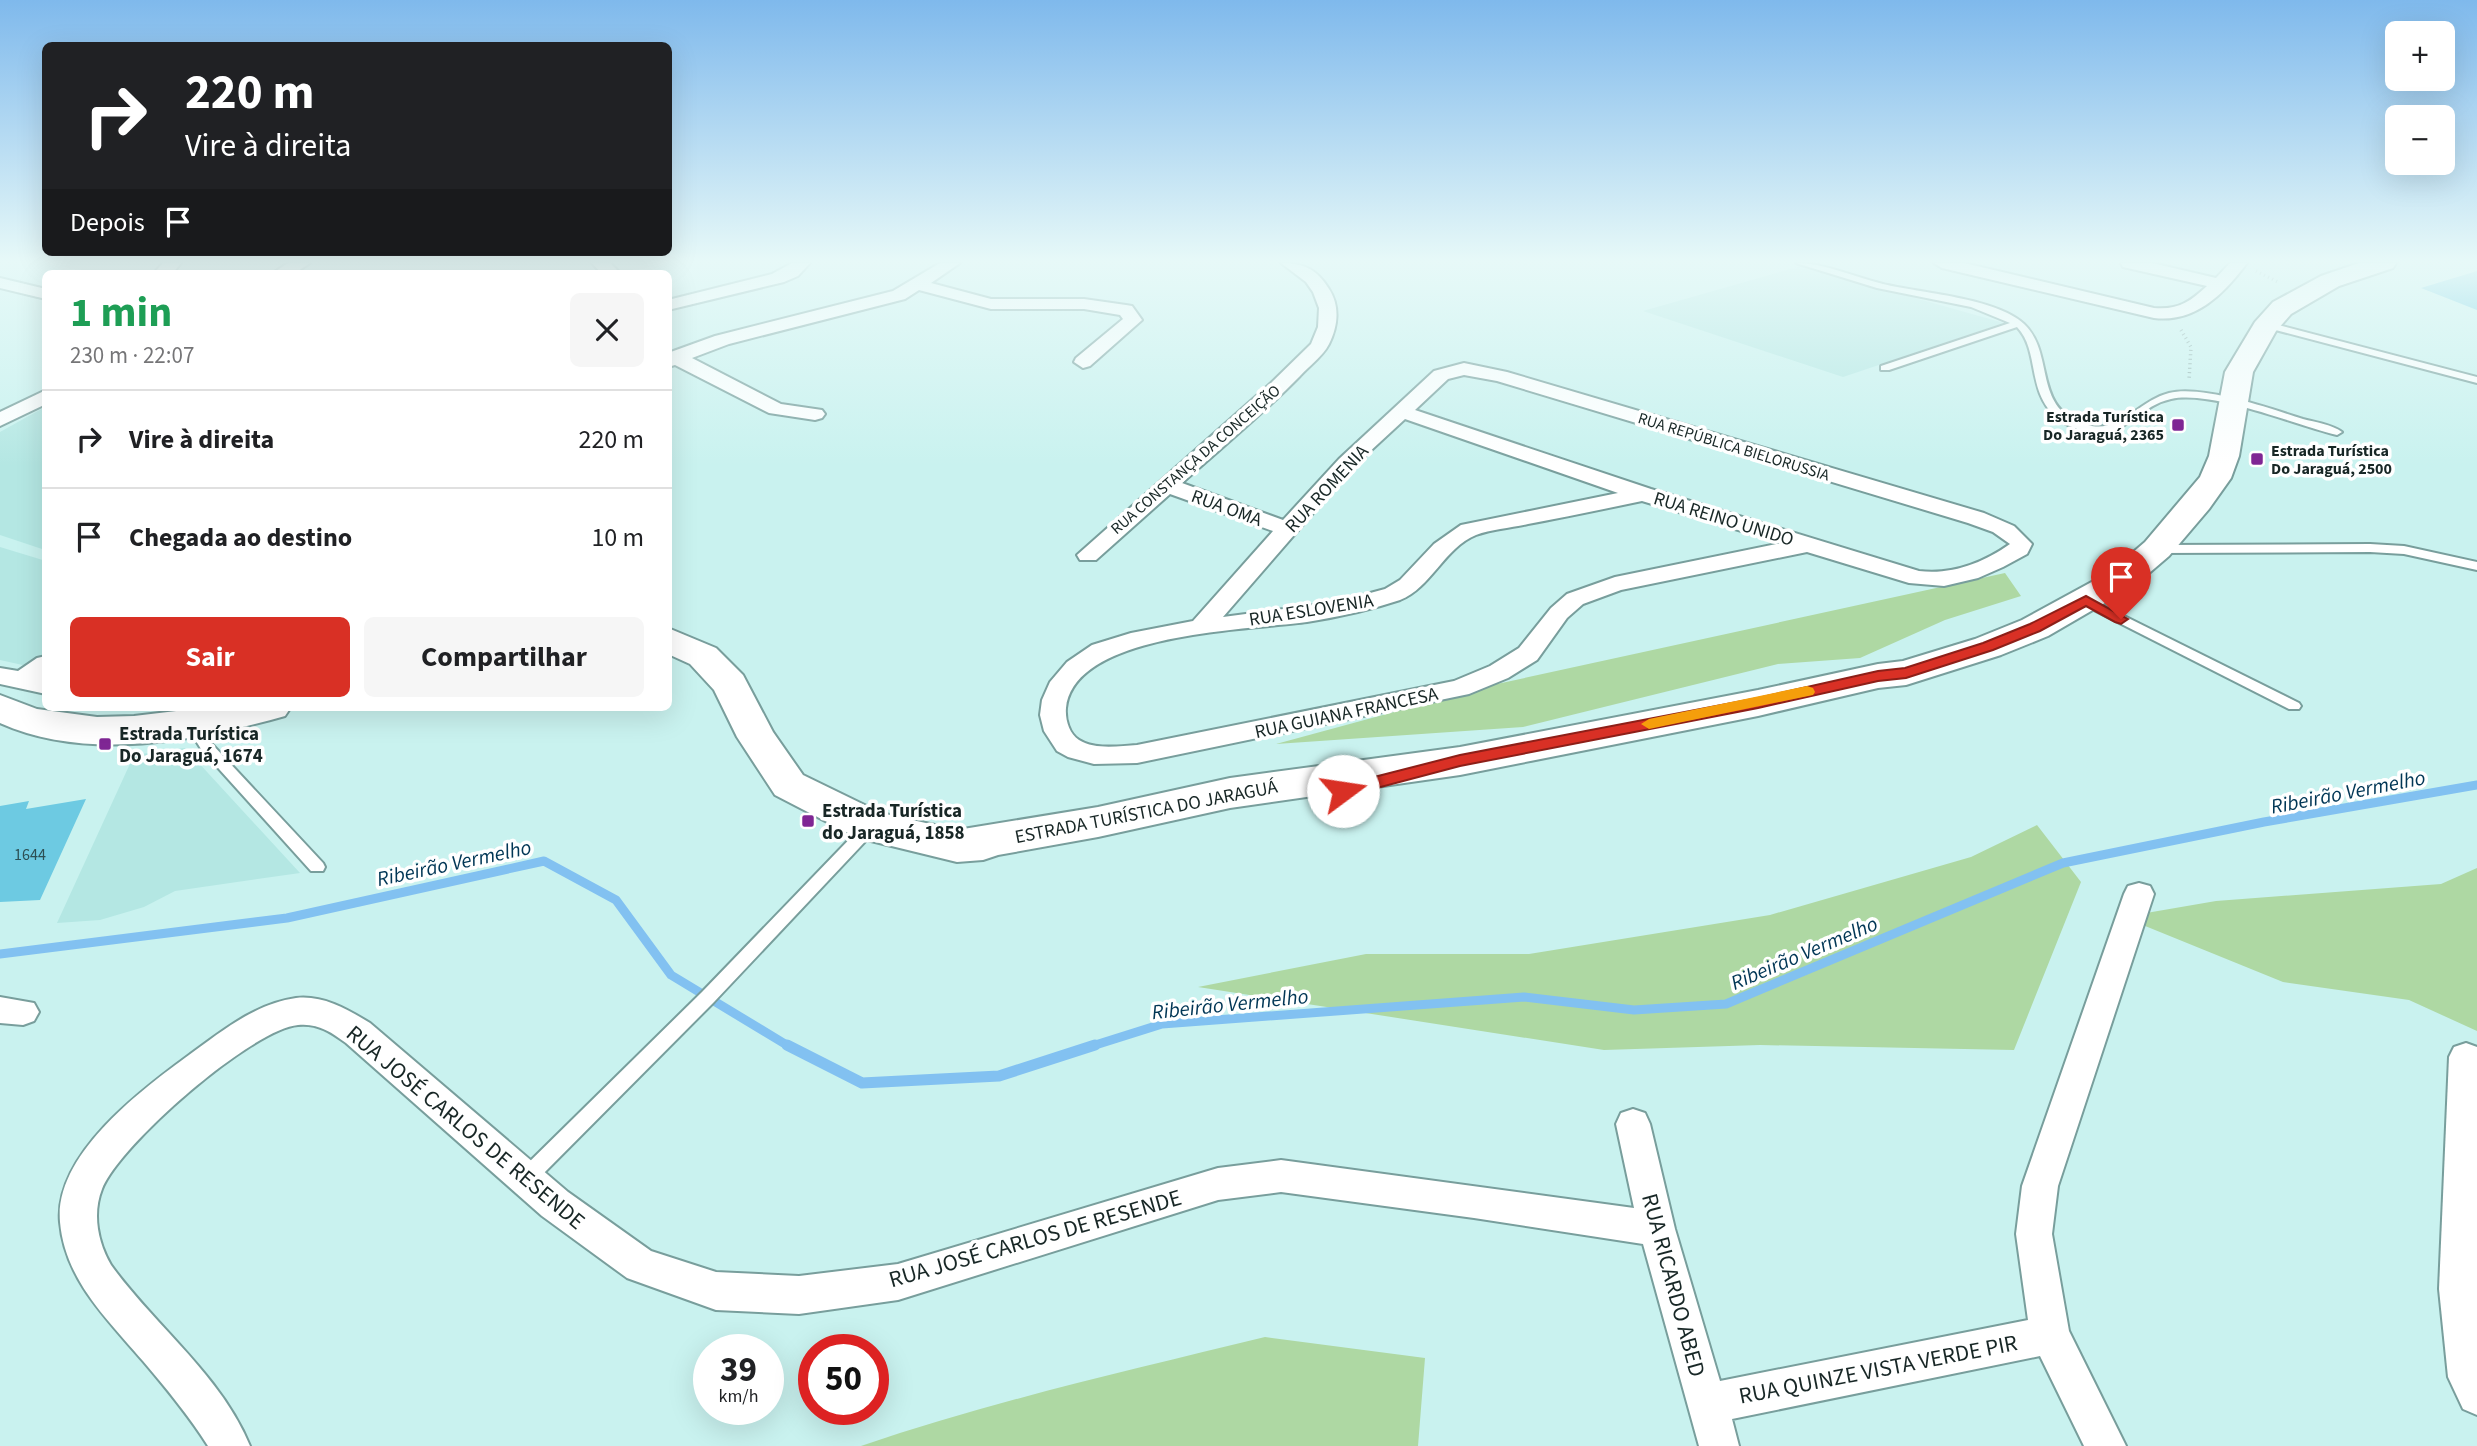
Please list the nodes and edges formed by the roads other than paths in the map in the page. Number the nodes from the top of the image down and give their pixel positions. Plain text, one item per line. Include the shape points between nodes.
1 (761, 330) edge
2 (1123, 330) edge
3 (1326, 330) edge
4 (1997, 330) edge
5 (2027, 330) edge
6 (2240, 330) edge
7 (2264, 330) edge
8 (2288, 330) edge
9 (672, 359) edge
10 (1083, 362) dead end
11 (1885, 368) dead end
12 (1464, 369) joint
13 (2477, 380) edge
14 (42, 398) edge
15 (2211, 399) junction
16 (1400, 411) junction
17 (815, 414) dead end
18 (0, 420) edge
19 (2337, 432) dead end
20 (1166, 485) junction
21 (1643, 494) junction
22 (2003, 528) joint
23 (1288, 529) junction
24 (1810, 544) junction
25 (2157, 550) junction
26 (1088, 555) dead end
27 (2477, 566) edge
28 (2086, 601) junction
29 (1202, 625) junction
30 (672, 641) edge
31 (42, 666) edge
32 (1878, 676) junction
33 (42, 686) edge
34 (5, 688) edge
35 (2294, 706) dead end
36 (252, 711) edge
37 (192, 723) junction
38 (871, 826) junction
39 (317, 867) dead end
40 (2139, 894) dead end
41 (2466, 1057) dead end
42 (1633, 1124) dead end
43 (525, 1179) junction
44 (1657, 1229) junction
45 (2050, 1335) junction
46 (2477, 1395) edge
47 (1707, 1404) junction
48 (230, 1446) edge
49 (1719, 1446) edge
50 (2106, 1446) edge

1 - 9 street
2 - 10 street
3 - 20 street, RUA CONSTANÇA DA CONCEIÇÃO via 1319,346 1278,387
4 - 11 lane
5 - 15 lane via 2047,402 2081,427 2100,431 2126,424 2165,397
6 - 15 main road, ESTRADA TURÍSTICA DO JARAGUÁ via 2218,367
7 - 15 main road, ESTRADA TURÍSTICA DO JARAGUÁ via 2239,372
8 - 13 lane
9 - 17 street via 776,409
12 - 16 street, RUA ROMENIA via 1441,375
12 - 22 street, RUA REPÚBLICA BIELORUSSIA
14 - 18 street
15 - 19 lane
15 - 25 main road, ESTRADA TURÍSTICA DO JARAGUÁ via 2224,456 2215,478
15 - 32 main road, ESTRADA TURÍSTICA DO JARAGUÁ via 2197,460 2186,485 2153,528 2131,547 2086,580 2011,619
16 - 21 street, RUA REINO UNIDO
16 - 23 street, RUA ROMENIA
20 - 23 street, RUA OMA
20 - 26 street, RUA CONSTANÇA DA CONCEIÇÃO
21 - 24 street, RUA REINO UNIDO
21 - 29 street, RUA ESLOVENIA via 1469,530 1453,539 1412,583 1395,594 1328,609
22 - 24 street, RUA REINO UNIDO via 2016,536 2019,549 1967,575 1932,581
23 - 29 street, RUA ROMENIA
24 - 29 street, RUA GUIANA FRANCESA via 1615,584 1575,599 1528,654 1460,688 1138,754 1111,756 1065,745 1053,711 1058,686 1077,667 1101,651
25 - 27 lane via 2370,548 2404,550
25 - 28 main road, ESTRADA TURÍSTICA DO JARAGUÁ
28 - 32 main road, ESTRADA TURÍSTICA DO JARAGUÁ via 1988,647 1906,673
28 - 35 lane
30 - 38 main road, ESTRADA TURÍSTICA DO JARAGUÁ via 703,656 730,684 756,737 789,786
31 - 34 street
32 - 38 main road, ESTRADA TURÍSTICA DO JARAGUÁ via 1460,761 1151,832 957,846
33 - 34 street
34 - 37 main road via 13,716 50,726 109,730
36 - 37 main road
37 - 39 lane via 206,746
38 - 43 lane
40 - 45 street via 2040,1186 2034,1234
41 - 46 street via 2458,1289 2468,1377
42 - 44 street, RUA RICARDO ABED
43 - 44 street, RUA JOSÉ CARLOS DE RESENDE via 640,1265 730,1292 799,1295 898,1282 1218,1184 1281,1175
43 - 48 street, RUA JOSÉ CARLOS DE RESENDE via 358,1033 330,1016 311,1011 285,1014 247,1030 160,1097 107,1146 85,1181 78,1211 84,1250 107,1291 173,1367
44 - 47 street, RUA RICARDO ABED
45 - 47 street, RUA QUINZE VISTA VERDE PIR
45 - 50 street
47 - 49 street, RUA RICARDO ABED

